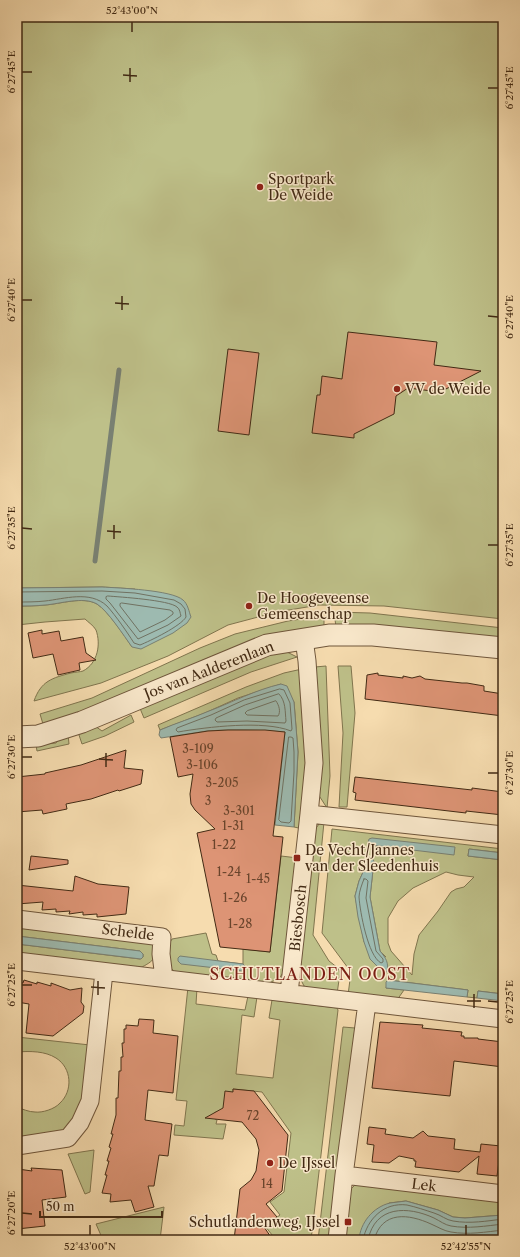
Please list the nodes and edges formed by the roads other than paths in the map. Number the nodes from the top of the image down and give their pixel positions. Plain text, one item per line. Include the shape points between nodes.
1 (304, 639) junction
2 (503, 648) edge
3 (17, 737) edge
4 (309, 814) junction
5 (503, 835) edge
6 (17, 919) edge
7 (17, 962) edge
8 (104, 972) junction
9 (164, 978) junction
10 (289, 993) junction
11 (367, 1003) junction
12 (503, 1019) edge
13 (17, 1146) edge
14 (344, 1175) junction
15 (503, 1194) edge
16 (338, 1240) edge

1 - 2 street, Jos van Aalderenlaan via 329,635 373,635
1 - 3 street, Jos van Aalderenlaan via 267,645 82,722 38,736
1 - 4 street, Biesbosch via 314,763
4 - 5 street
4 - 10 street, Biesbosch
6 - 9 street, Schelde via 162,936
7 - 8 street
8 - 9 street
8 - 13 street via 90,1101 80,1123 68,1138
9 - 10 street
10 - 11 street
11 - 12 street
11 - 14 street
14 - 15 street, Lek
14 - 16 street

